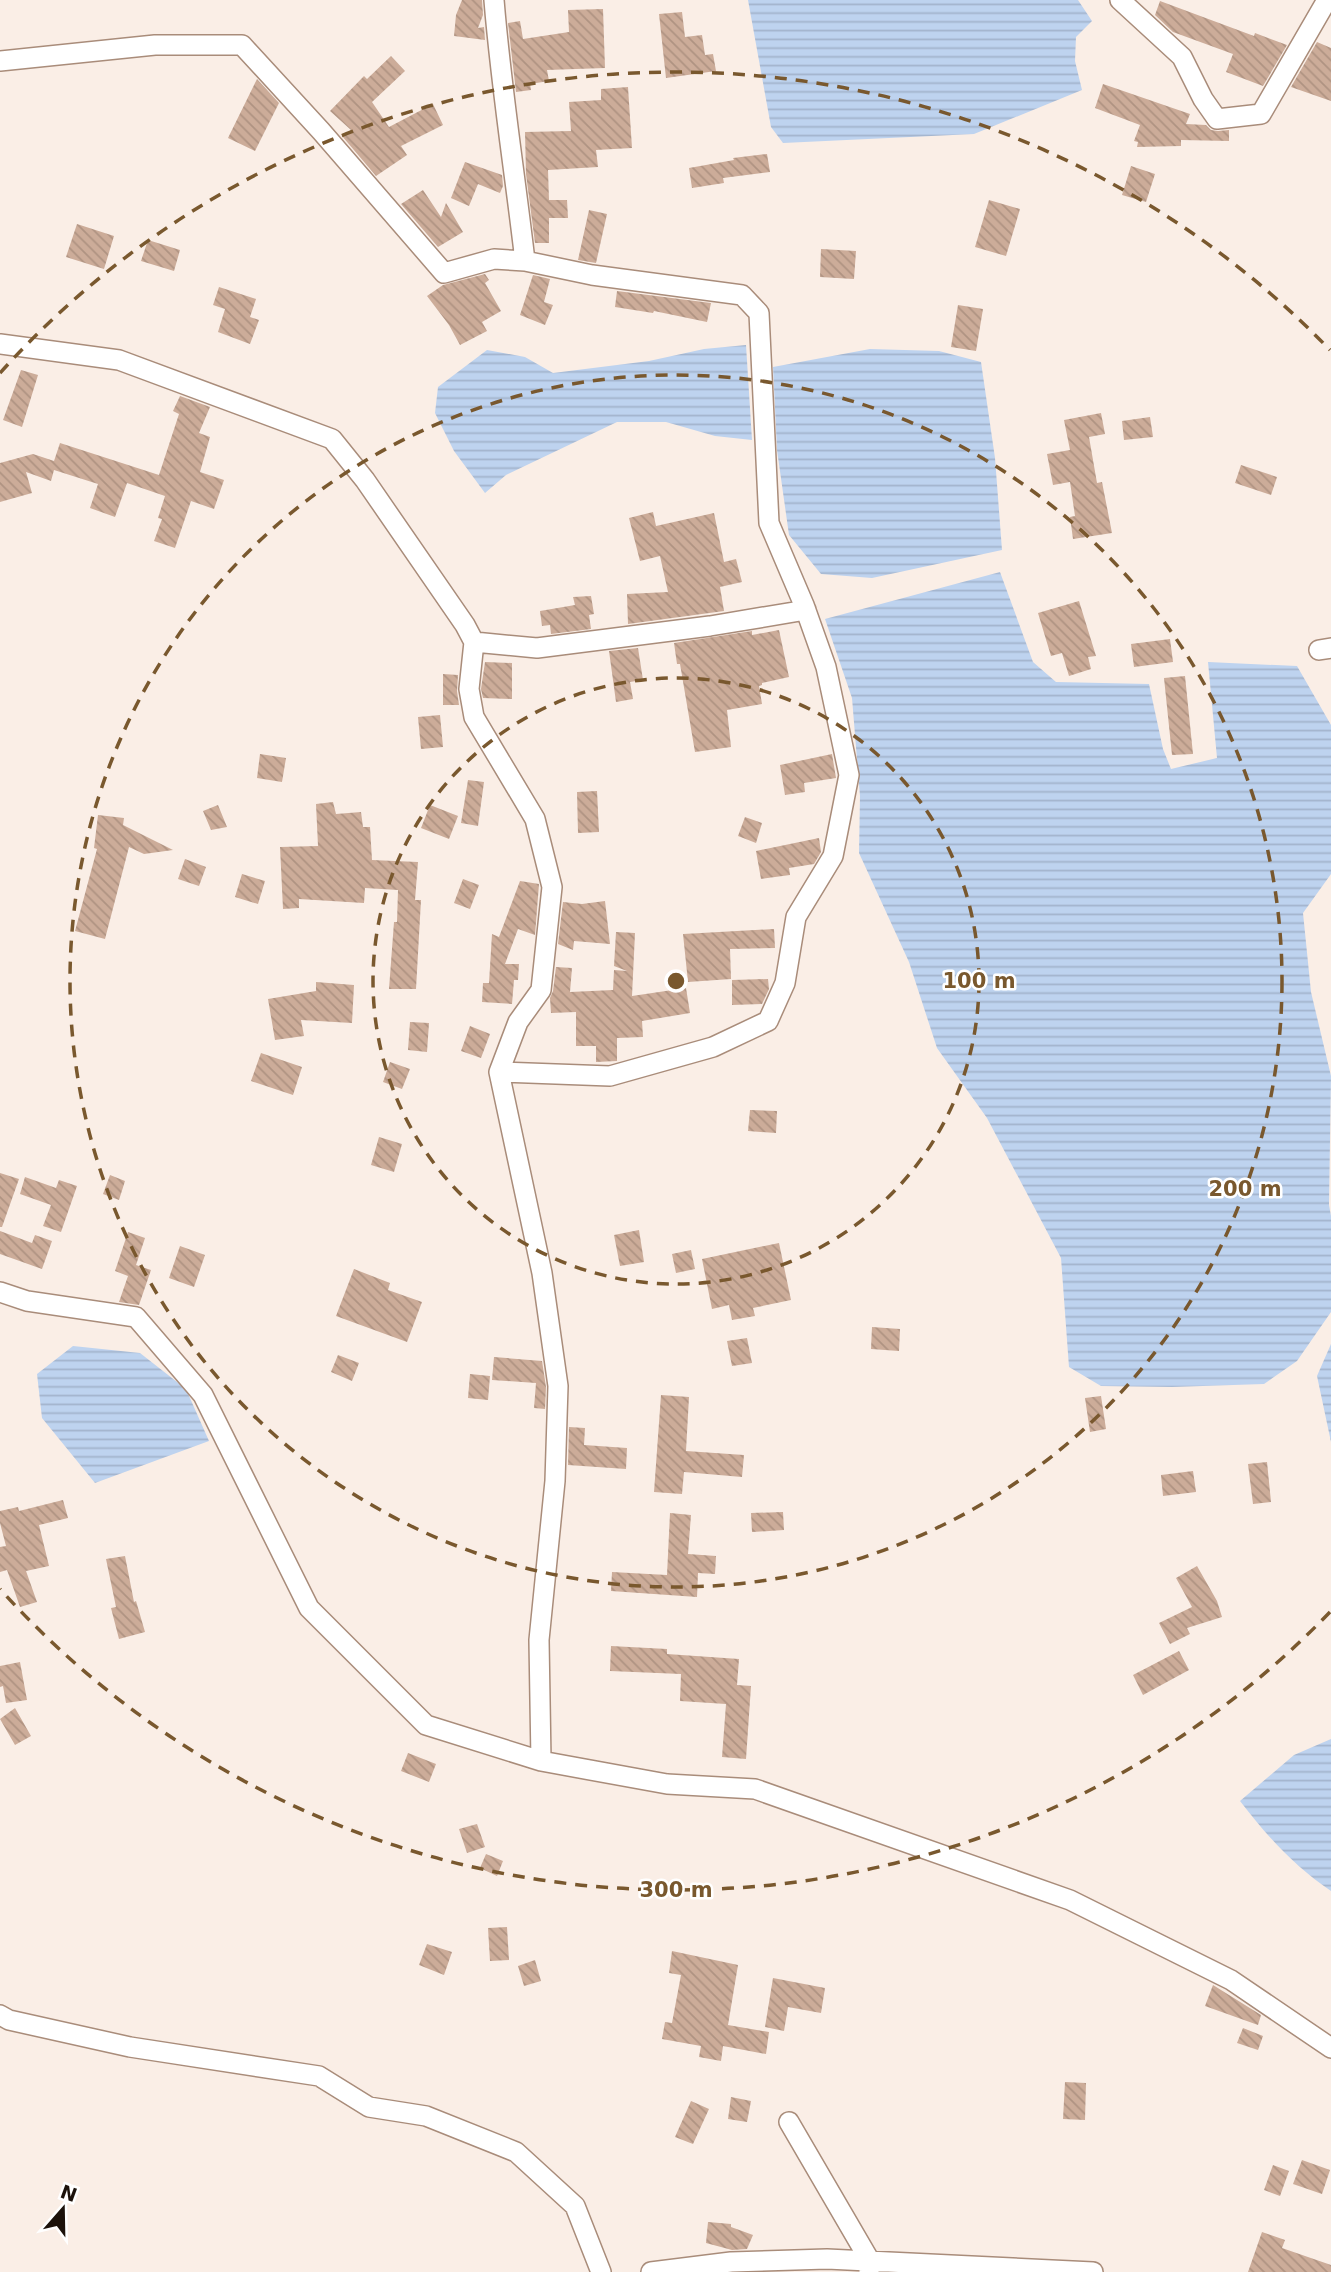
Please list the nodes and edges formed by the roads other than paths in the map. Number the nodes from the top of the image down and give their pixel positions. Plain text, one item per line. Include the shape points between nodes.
1 (494, 0) edge
2 (1120, 0) edge
3 (1327, 0) edge
4 (0, 61) edge
5 (526, 261) junction
6 (0, 344) edge
7 (806, 610) junction
8 (474, 642) junction
9 (499, 1072) junction
10 (0, 1292) edge
11 (541, 1760) junction
12 (0, 2015) edge
13 (1331, 2048) edge
14 (789, 2122) dead end
15 (869, 2267) edge
16 (601, 2272) edge
17 (651, 2272) edge
18 (1093, 2272) edge

1 - 5 street
2 - 3 street via 1182,57 1217,119 1261,114
4 - 5 street via 155,45 242,45 444,273 494,259
5 - 7 street via 592,275 742,295 759,313 769,523
6 - 8 street via 119,360 332,439
7 - 8 street via 537,648
7 - 9 street via 826,667 849,775 833,856 796,917 785,983 768,1021 713,1047 610,1076
8 - 9 street via 469,689 474,717 535,818 552,887 541,990 518,1022
9 - 11 street via 542,1273 558,1385 555,1481 539,1640
10 - 11 street via 27,1301 136,1317 203,1395 309,1608 426,1725
11 - 13 street via 667,1784 755,1789 1057,1896 1231,1980
12 - 16 street via 130,2047 319,2076 369,2107 426,2116 516,2152 575,2206
14 - 15 street
15 - 17 street via 827,2259 732,2262
15 - 18 street

